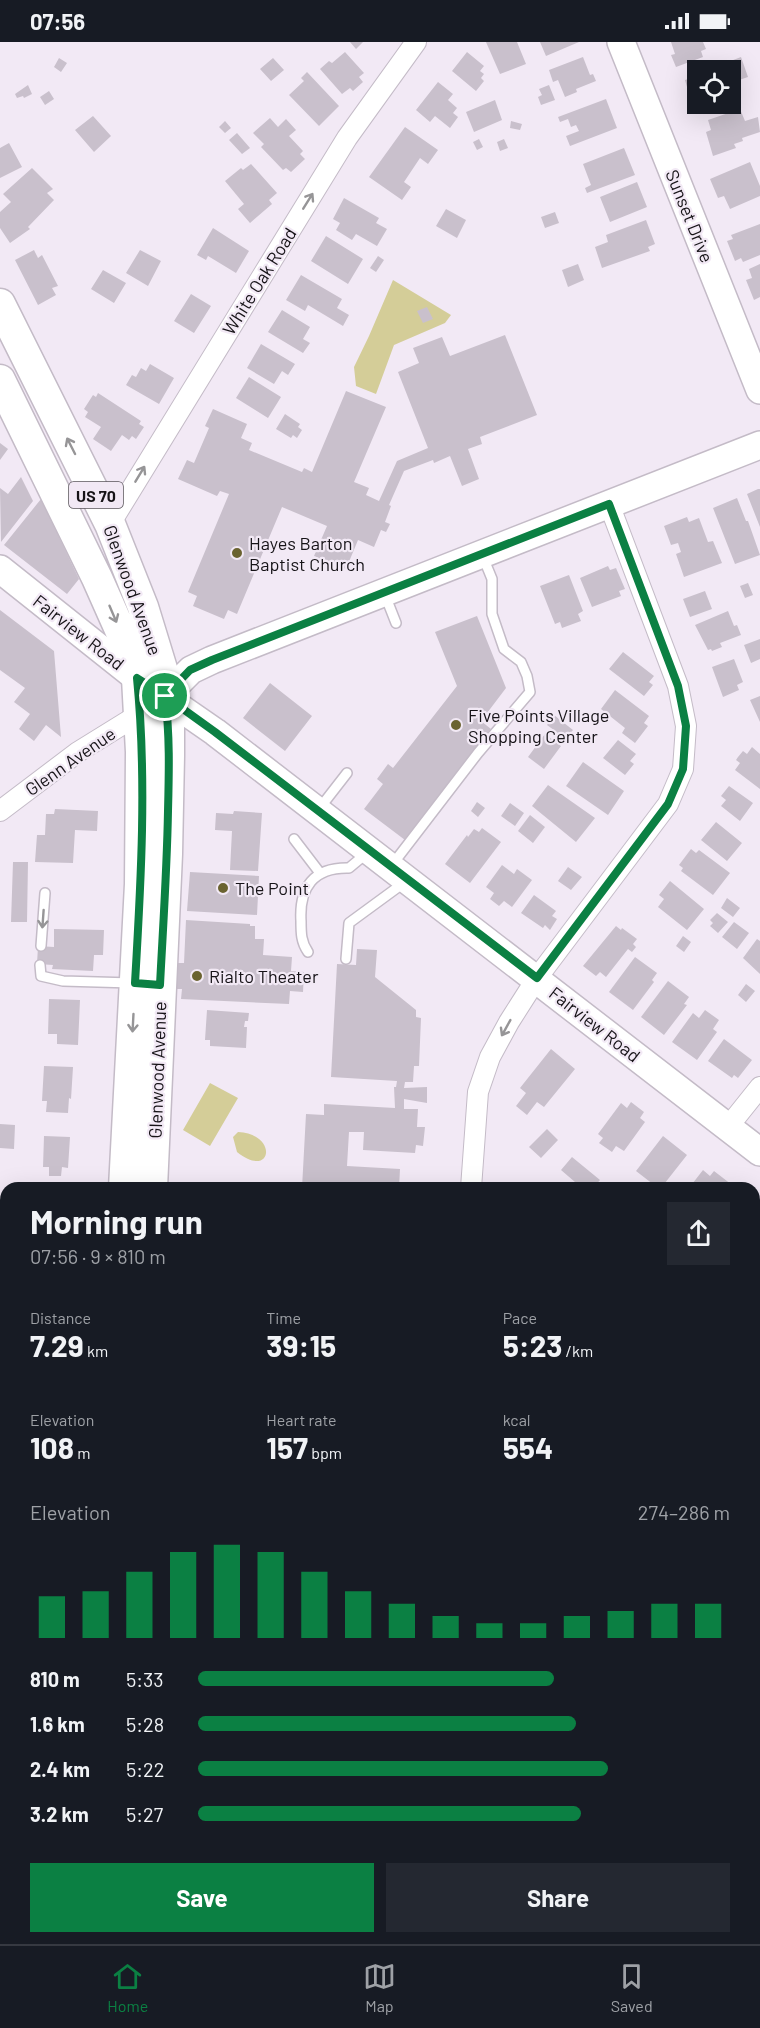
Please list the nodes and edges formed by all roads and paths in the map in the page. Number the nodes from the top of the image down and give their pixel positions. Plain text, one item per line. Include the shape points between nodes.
1 (416, 42) edge
2 (621, 42) edge
3 (0, 304) edge
4 (0, 380) edge
5 (760, 390) edge
6 (760, 445) edge
7 (609, 504) junction
8 (110, 524) junction
9 (482, 555) junction
10 (0, 569) edge
11 (384, 593) junction
12 (396, 623) dead end
13 (137, 678) junction
14 (165, 696) junction
15 (141, 713) junction
16 (347, 773) dead end
17 (0, 811) edge
18 (317, 811) junction
19 (294, 839) dead end
20 (369, 851) junction
21 (320, 873) junction
22 (399, 874) junction
23 (45, 892) dead end
24 (41, 946) dead end
25 (308, 952) dead end
26 (346, 959) dead end
27 (40, 964) dead end
28 (537, 978) junction
29 (148, 984) junction
30 (760, 1088) edge
31 (728, 1127) junction
32 (760, 1152) edge
33 (125, 1182) edge
34 (152, 1182) edge
35 (471, 1182) edge

8 -> 1 street, White Oak Road via 347,138
2 - 5 street, Sunset Drive
8 -> 3 main road, Glenwood Avenue / US 70
4 -> 13 main road, Glenwood Avenue / US 70 via 98,578
6 - 7 street
7 - 9 street
7 - 28 street via 678,686 686,726 683,769 668,804
8 - 14 main road, Glenwood Avenue / US 70 via 153,638
9 - 11 street
9 - 22 lane via 492,579 492,614 504,649 521,662 530,692 478,753
10 - 13 street, Fairview Road
11 - 12 lane
11 - 14 street via 190,670
13 - 14 street, Fairview Road
13 - 15 main road, Glenwood Avenue / US 70
14 - 15 street
14 - 18 street, Fairview Road
14 - 29 main road, Glenwood Avenue / US 70 via 169,726 167,854
15 - 17 street, Glenn Avenue via 78,752
15 - 29 main road, Glenwood Avenue / US 70 via 140,884
16 - 18 lane
18 - 20 street, Fairview Road
19 - 21 lane
20 - 21 lane via 349,868
20 - 22 street, Fairview Road
21 - 25 lane via 308,883 300,907 302,944
22 - 26 lane via 349,922
22 - 28 street, Fairview Road
23 -> 24 lane
27 - 29 lane via 41,976 63,981
28 - 31 street, Fairview Road
28 -> 35 street via 490,1057 478,1092
29 -> 33 main road, Glenwood Avenue / US 70
29 - 34 main road, Glenwood Avenue / US 70
30 - 31 street
31 - 32 street, Fairview Road

